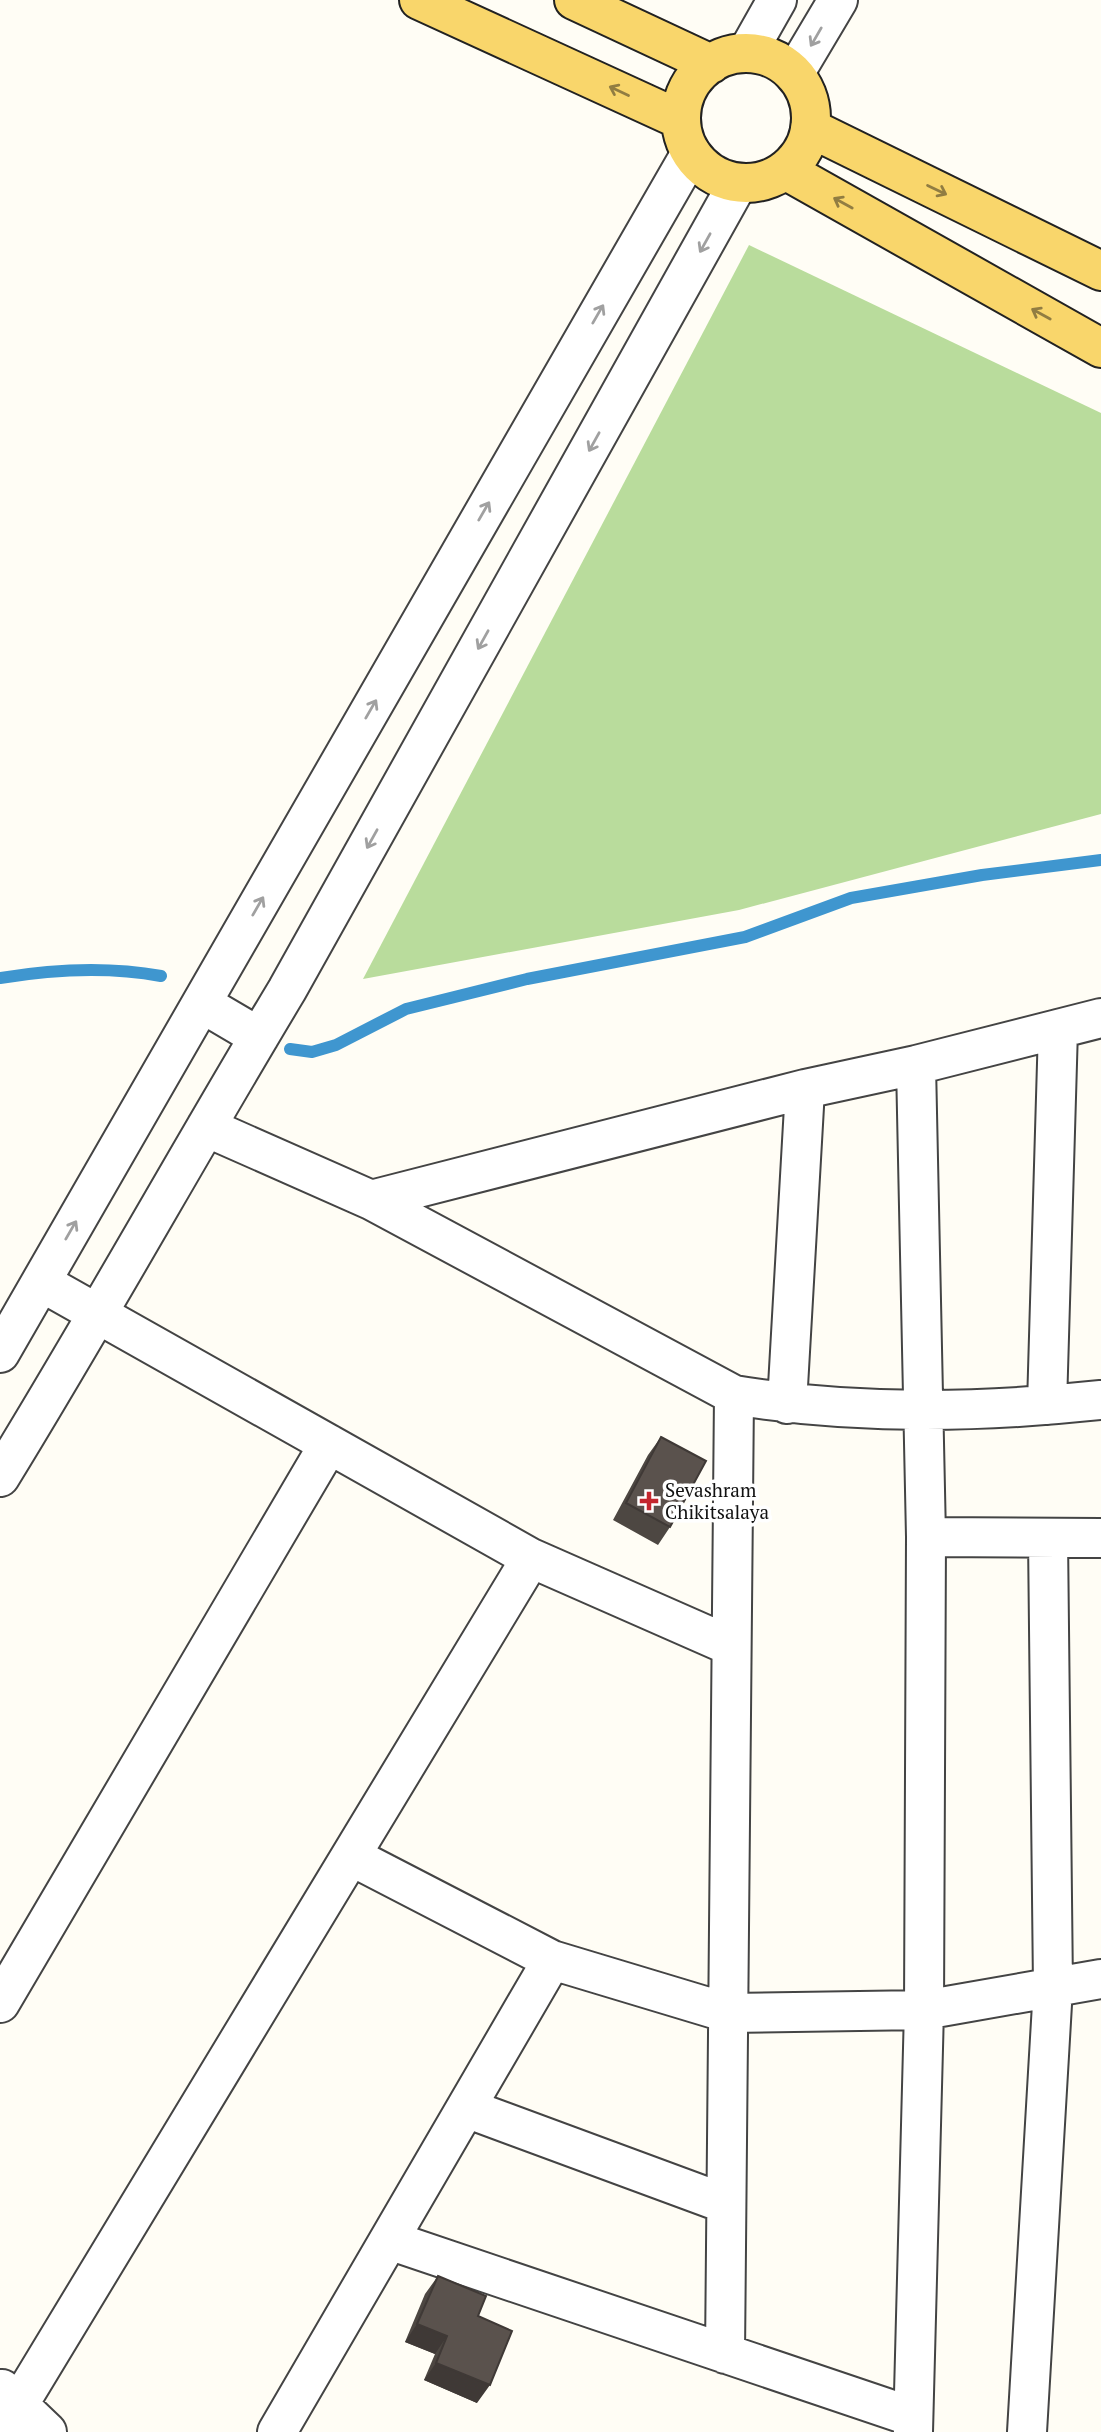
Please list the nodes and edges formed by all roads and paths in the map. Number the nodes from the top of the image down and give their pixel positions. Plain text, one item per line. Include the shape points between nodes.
1 (419, 0) edge
2 (574, 0) edge
3 (777, 0) edge
4 (838, 0) edge
5 (747, 53) junction
6 (711, 64) junction
7 (794, 74) junction
8 (810, 128) junction
9 (686, 136) junction
10 (785, 170) junction
11 (738, 183) junction
12 (1101, 271) edge
13 (1101, 348) edge
14 (203, 1004) junction
15 (1101, 1018) edge
16 (1058, 1029) junction
17 (259, 1037) junction
18 (916, 1065) junction
19 (805, 1088) junction
20 (206, 1126) junction
21 (371, 1200) junction
22 (41, 1282) junction
23 (100, 1314) junction
24 (0, 1353) edge
25 (734, 1395) junction
26 (1101, 1400) edge
27 (787, 1404) junction
28 (1047, 1405) junction
29 (923, 1409) junction
30 (329, 1444) junction
31 (0, 1477) edge
32 (926, 1537) junction
33 (1048, 1538) junction
34 (1101, 1538) edge
35 (531, 1558) junction
36 (731, 1646) junction
37 (351, 1856) junction
38 (552, 1960) junction
39 (1101, 1979) edge
40 (1053, 1987) junction
41 (0, 2003) edge
42 (924, 2010) junction
43 (728, 2013) junction
44 (466, 2108) junction
45 (726, 2204) junction
46 (389, 2240) junction
47 (725, 2354) junction
48 (7, 2408) edge
49 (913, 2425) edge
50 (47, 2432) edge
51 (277, 2432) edge
52 (1027, 2432) edge

9 -> 1 main road
2 - 6 main road
3 - 5 street
4 -> 7 street
5 - 6 main road
5 - 7 main road via 781,63
6 - 9 main road via 695,79 684,99
7 - 8 main road via 810,108
8 - 10 main road via 802,152
8 -> 12 main road
9 - 11 main road via 702,167
14 -> 9 street
10 - 11 main road via 771,179
13 -> 10 main road
11 -> 17 street
14 - 17 street
22 -> 14 street
15 - 16 street
16 - 18 street
16 - 28 street
17 - 20 street
18 - 19 street
18 - 29 street
19 - 21 street
19 - 27 street
20 - 21 street
20 - 23 street
21 - 25 street
22 - 23 street
22 - 24 street
23 - 30 street
23 - 31 street
25 - 27 street
25 - 36 street
26 - 28 street
27 - 29 street
28 - 29 street
29 - 32 street
30 - 35 street
30 - 41 street
32 - 33 street
32 - 42 street
33 - 34 street
33 - 40 street
35 - 36 street
35 - 37 street
36 - 43 street
37 - 38 street
37 - 48 street
38 - 43 street
38 - 44 street
39 - 40 street
40 - 42 street
40 - 52 street
42 - 43 street
42 - 49 street
43 - 45 street
44 - 45 street
44 - 46 street
45 - 47 street
46 - 47 street
46 - 51 street
47 - 49 street
48 - 50 street

